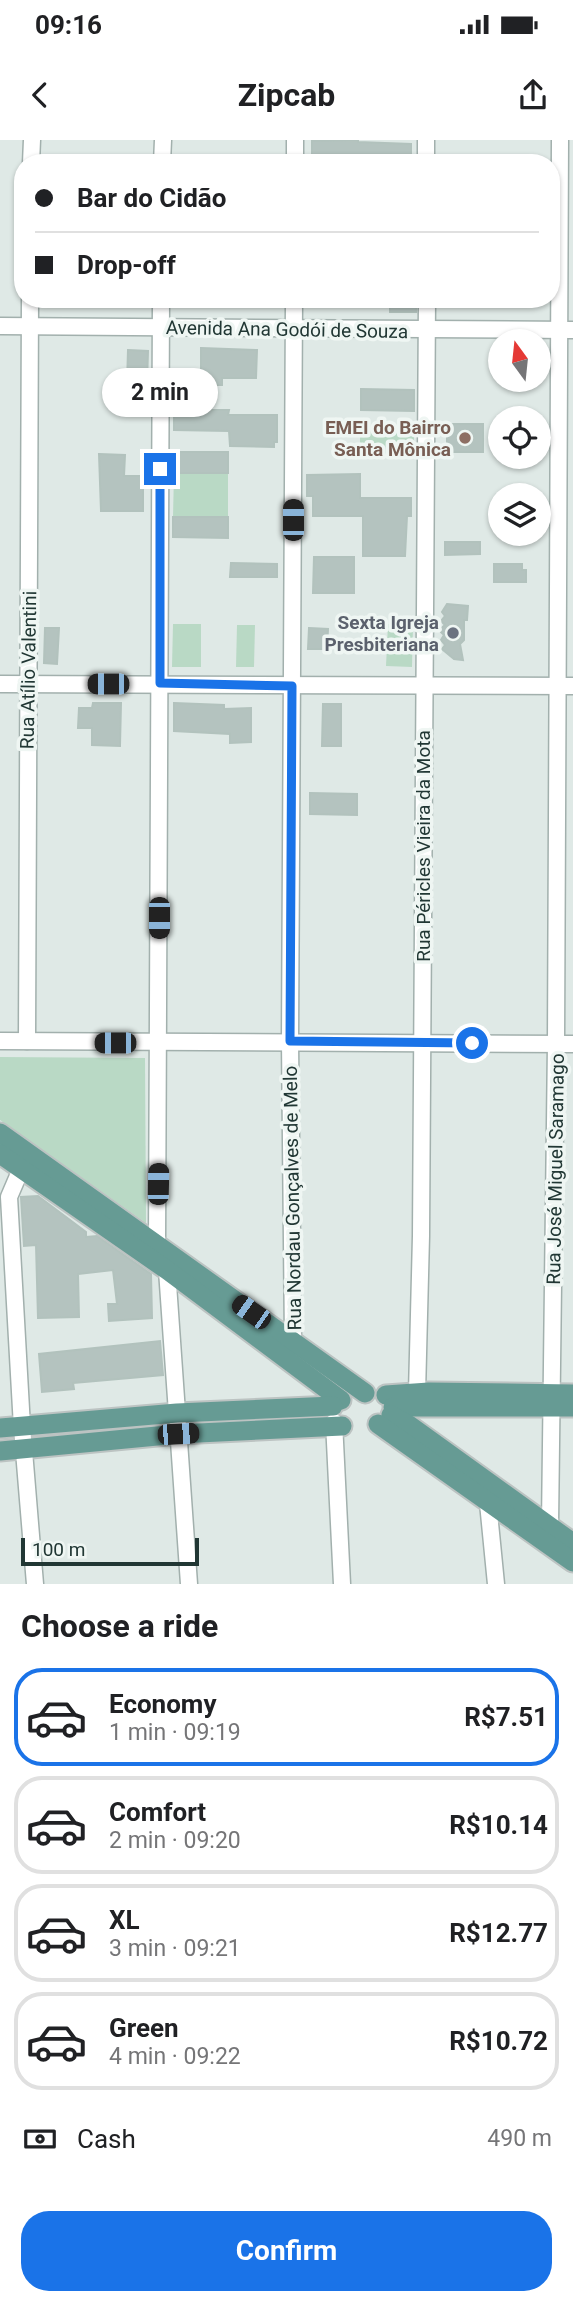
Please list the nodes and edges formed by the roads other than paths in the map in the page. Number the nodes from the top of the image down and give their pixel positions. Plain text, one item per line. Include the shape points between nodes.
1 (560, 140) edge
2 (30, 308) edge
3 (161, 308) edge
4 (294, 308) edge
5 (427, 308) edge
6 (0, 326) edge
7 (29, 326) junction
8 (161, 327) junction
9 (293, 327) junction
10 (565, 330) edge
11 (427, 331) junction
12 (160, 683) junction
13 (0, 684) edge
14 (29, 684) junction
15 (292, 686) junction
16 (425, 686) junction
17 (565, 686) edge
18 (0, 1041) edge
19 (27, 1041) junction
20 (290, 1041) junction
21 (422, 1042) junction
22 (159, 1043) junction
23 (556, 1043) junction
24 (573, 1044) edge
25 (0, 1133) edge
26 (0, 1154) edge
27 (21, 1169) junction
28 (4, 1198) edge
29 (77, 1198) junction
30 (157, 1244) junction
31 (167, 1270) junction
32 (293, 1342) junction
33 (417, 1392) junction
34 (365, 1393) junction
35 (573, 1394) edge
36 (552, 1400) junction
37 (573, 1407) edge
38 (387, 1410) junction
39 (177, 1413) junction
40 (337, 1416) junction
41 (22, 1427) junction
42 (0, 1428) edge
43 (178, 1434) junction
44 (24, 1449) junction
45 (0, 1451) edge
46 (488, 1503) junction
47 (550, 1525) junction
48 (573, 1542) edge
49 (573, 1562) edge
50 (35, 1584) edge
51 (189, 1584) edge
52 (342, 1584) edge
53 (496, 1584) edge

1 - 10 street, Rua José Miguel Saramago
2 - 7 street, Rua Atílio Valentini
3 - 8 street
4 - 9 street, Rua Nordau Gonçalves de Melo
5 - 11 street, Rua Péricles Vieira da Mota
6 - 7 street, Avenida Ana Godói de Souza
7 - 8 street, Avenida Ana Godói de Souza
7 - 14 street, Rua Atílio Valentini
8 - 9 street, Avenida Ana Godói de Souza
8 - 12 street
9 - 11 street, Avenida Ana Godói de Souza
9 - 15 street, Rua Nordau Gonçalves de Melo
10 - 11 street, Avenida Ana Godói de Souza
10 - 17 street, Rua José Miguel Saramago
11 - 16 street, Rua Péricles Vieira da Mota
12 - 14 street
12 - 15 street
12 - 22 street
13 - 14 street
14 - 19 street, Rua Atílio Valentini
15 - 16 street
15 - 20 street, Rua Nordau Gonçalves de Melo
16 - 17 street
16 - 21 street, Rua Péricles Vieira da Mota
17 - 23 street, Rua José Miguel Saramago
18 - 19 street
19 - 22 street
20 - 21 street
20 - 22 street
20 - 32 street, Rua Nordau Gonçalves de Melo
21 - 23 street
21 - 33 street, Rua Péricles Vieira da Mota
22 - 30 street
23 - 24 street
23 - 36 street, Rua José Miguel Saramago
25 - 29 main road
26 - 27 main road
27 - 28 street
27 - 29 main road
28 - 41 street
29 - 30 main road
29 - 31 main road
30 - 32 main road
31 - 39 street
31 - 40 main road
32 - 34 main road
33 - 36 main road
33 - 38 main road
34 - 38 main road
34 - 40 main road
35 - 36 main road
36 - 37 main road
36 - 38 main road
36 - 47 street, Rua José Miguel Saramago
38 - 40 main road
38 - 46 main road
38 - 47 main road
39 - 40 main road
39 - 41 main road
39 - 43 street
40 - 43 main road
40 - 52 street
41 - 42 main road
41 - 44 street
43 - 44 main road
43 - 51 street
44 - 45 main road
44 - 50 street
46 - 49 main road
46 - 53 street
47 - 48 main road

